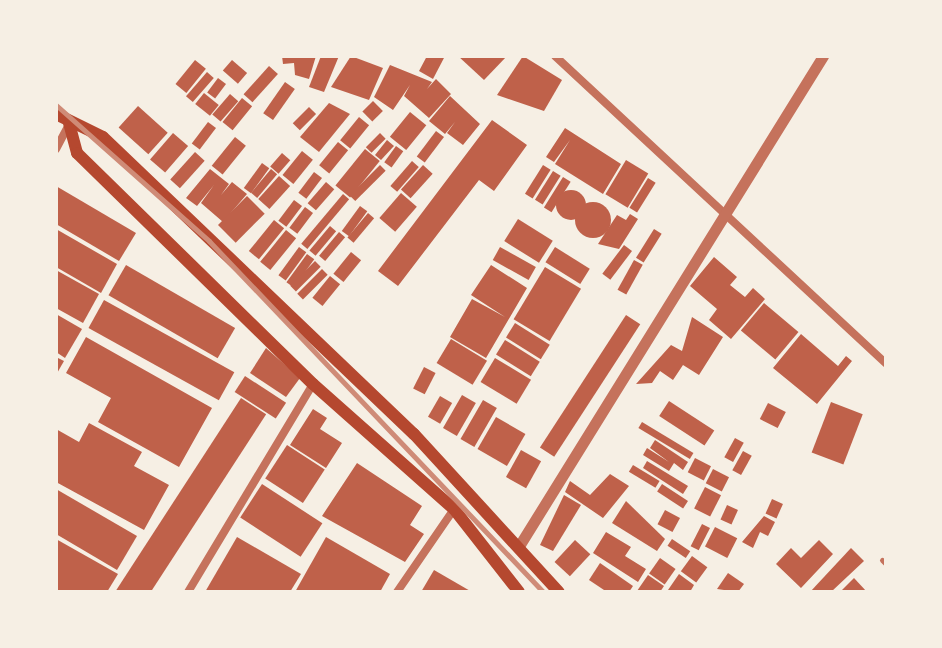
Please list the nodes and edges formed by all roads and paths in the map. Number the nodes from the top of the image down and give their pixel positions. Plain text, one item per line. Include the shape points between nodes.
1 (555, 56) edge
2 (823, 56) edge
3 (56, 114) edge
4 (69, 123) junction
5 (56, 149) edge
6 (725, 213) junction
7 (886, 364) edge
8 (313, 384) junction
9 (454, 509) junction
10 (519, 546) junction
11 (188, 592) edge
12 (397, 592) edge
13 (518, 592) edge
14 (559, 592) edge

1 - 6 street
2 - 6 street
3 - 4 main road
4 - 5 street
4 - 8 main road via 77,153
4 - 10 main road via 103,137 414,434
6 - 7 street
6 - 10 street
8 - 9 main road
8 - 11 street
9 - 12 street
9 - 13 main road
10 - 14 main road

